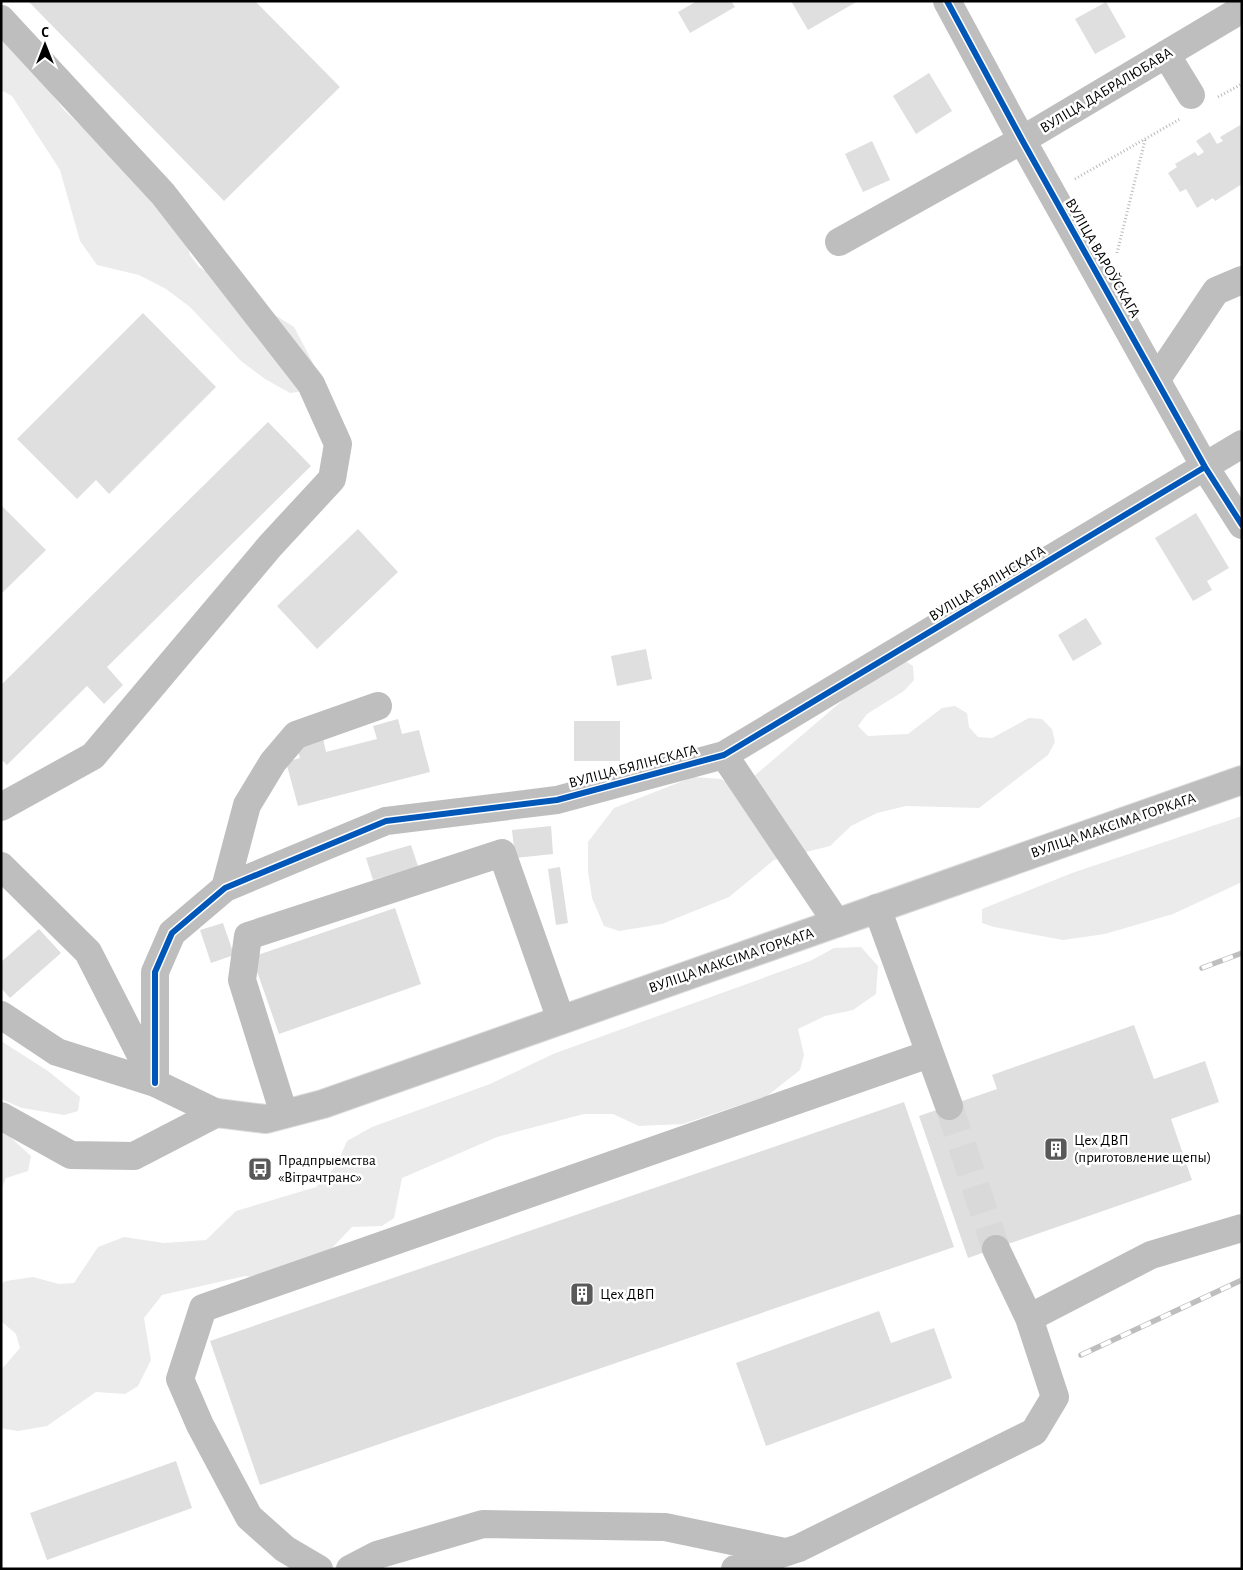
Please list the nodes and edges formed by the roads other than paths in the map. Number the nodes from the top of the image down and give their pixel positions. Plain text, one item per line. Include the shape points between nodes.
1 (947, 1) edge
2 (1242, 9) edge
3 (1, 19) edge
4 (1166, 54) junction
5 (1188, 106) road end
6 (1022, 140) junction
7 (839, 242) dead end
8 (1242, 280) edge
9 (1157, 379) junction
10 (1242, 444) edge
11 (1205, 467) junction
12 (1242, 525) edge
13 (378, 706) dead end
14 (724, 755) junction
15 (1242, 780) edge
16 (1, 807) edge
17 (1, 866) edge
18 (225, 888) junction
19 (877, 908) junction
20 (837, 923) junction
21 (1, 1014) edge
22 (561, 1020) junction
23 (929, 1054) junction
24 (155, 1083) junction
25 (949, 1106) tunnel mouth
26 (217, 1113) junction
27 (284, 1114) junction
28 (1, 1116) edge
29 (1242, 1228) edge
30 (996, 1249) tunnel mouth
31 (1029, 1318) junction
32 (786, 1552) junction
33 (319, 1569) edge
34 (350, 1569) edge
35 (735, 1569) edge

1 - 6 street, ВУЛІЦА ВАРОЎСКАГА
2 - 4 street, ВУЛІЦА ДАБРАЛЮБАВА
3 - 16 street via 163,194 311,384 338,444 332,479 270,546 93,756
4 - 5 street
4 - 6 street, ВУЛІЦА ДАБРАЛЮБАВА
6 - 7 street, ВУЛІЦА ДАБРАЛЮБАВА
6 - 9 street, ВУЛІЦА ВАРОЎСКАГА
8 - 9 street via 1216,291
9 - 11 street, ВУЛІЦА ВАРОЎСКАГА
10 - 11 street, ВУЛІЦА БЯЛІНСКАГА
11 - 12 street, ВУЛІЦА ВАРОЎСКАГА
11 - 14 street, ВУЛІЦА БЯЛІНСКАГА
13 - 18 street via 296,735 273,762 247,805
14 - 18 street, ВУЛІЦА БЯЛІНСКАГА via 557,800 386,821
14 - 20 street
15 - 19 street, ВУЛІЦА МАКСІМА ГОРКАГА
17 - 24 street via 88,952
18 - 24 street, ВУЛІЦА БЯЛІНСКАГА via 172,933 155,972
19 - 20 street, ВУЛІЦА МАКСІМА ГОРКАГА
19 - 23 street
20 - 22 street, ВУЛІЦА МАКСІМА ГОРКАГА
21 - 24 street, ВУЛІЦА МАКСІМА ГОРКАГА via 58,1052
22 - 27 street, ВУЛІЦА МАКСІМА ГОРКАГА via 323,1104
22 - 27 street via 502,852 248,936 242,980
23 - 25 street
23 - 33 street via 203,1308 180,1379 200,1425 249,1517 285,1549
24 - 26 street, ВУЛІЦА МАКСІМА ГОРКАГА
26 - 27 street, ВУЛІЦА МАКСІМА ГОРКАГА via 266,1119
26 - 28 street via 134,1156 71,1155
29 - 31 street via 1151,1255
30 - 31 street
31 - 32 street via 1054,1397 1034,1432
32 - 34 street via 665,1527 483,1524 377,1555
32 - 35 street

